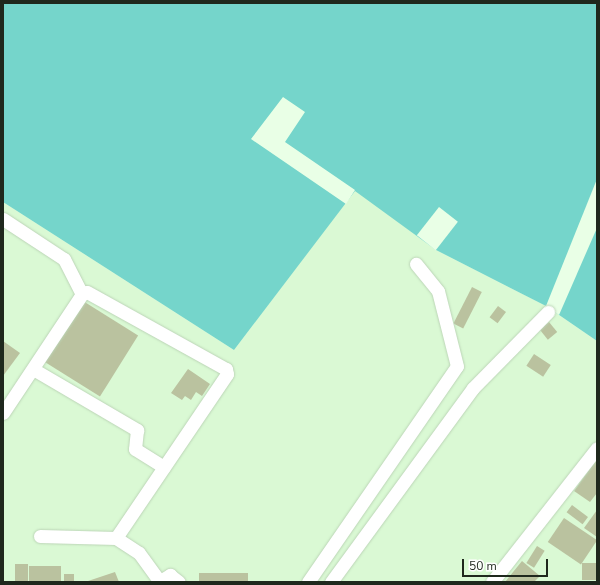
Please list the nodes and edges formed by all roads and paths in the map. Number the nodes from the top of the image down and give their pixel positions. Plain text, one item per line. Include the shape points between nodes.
1 (3, 219) edge
2 (416, 264) dead end
3 (82, 294) junction
4 (548, 312) dead end
5 (33, 369) junction
6 (3, 413) edge
7 (597, 448) edge
8 (164, 467) junction
9 (40, 536) dead end
10 (116, 538) junction
11 (160, 581) edge
12 (179, 582) edge
13 (308, 582) edge
14 (331, 582) edge
15 (492, 582) edge

1 - 3 lane via 64,259
2 - 13 lane via 438,291 456,354 455,370
3 - 5 lane
3 - 8 lane via 94,294 226,369 227,374
4 - 14 lane via 473,388
5 - 6 lane
5 - 8 lane via 137,430 135,448
7 - 15 lane
8 - 10 lane
9 - 10 lane
10 - 11 lane via 139,553
11 - 12 lane via 170,575

